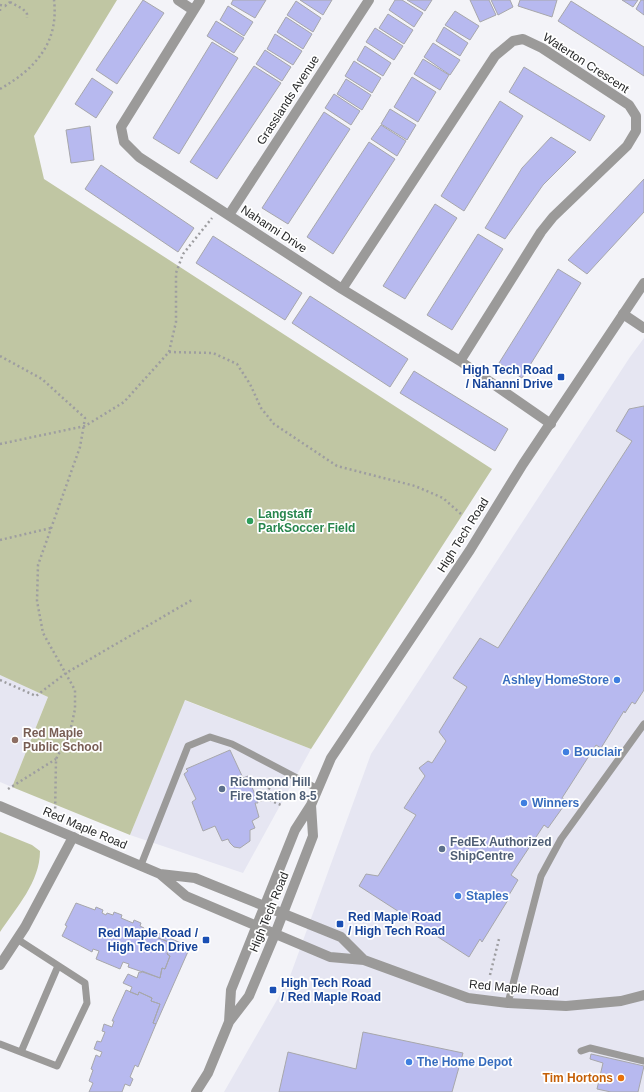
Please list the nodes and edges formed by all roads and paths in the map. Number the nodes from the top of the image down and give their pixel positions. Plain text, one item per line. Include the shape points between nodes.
1 (54, 0) edge
2 (178, 0) edge
3 (200, 0) edge
4 (369, 0) edge
5 (10, 1) edge
6 (0, 5) edge
7 (193, 10) junction
8 (0, 11) edge
9 (27, 18) dead end
10 (0, 89) edge
11 (229, 215) junction
12 (212, 218) dead end
13 (644, 283) edge
14 (342, 289) junction
15 (623, 314) junction
16 (644, 328) edge
17 (169, 352) junction
18 (0, 356) edge
19 (460, 362) junction
20 (552, 424) junction
21 (85, 426) junction
22 (0, 444) edge
23 (461, 514) dead end
24 (52, 528) junction
25 (0, 540) edge
26 (192, 600) dead end
27 (66, 673) junction
28 (0, 680) edge
29 (644, 724) edge
30 (56, 760) junction
31 (278, 768) junction
32 (8, 788) dead end
33 (318, 788) junction
34 (265, 798) junction
35 (260, 801) dead end
36 (281, 805) dead end
37 (311, 805) junction
38 (0, 806) edge
39 (54, 829) junction
40 (73, 837) junction
41 (140, 865) junction
42 (160, 874) junction
43 (264, 906) junction
44 (282, 915) junction
45 (257, 925) junction
46 (275, 934) junction
47 (17, 939) junction
48 (500, 939) dead end
49 (364, 960) junction
50 (0, 965) edge
51 (58, 966) junction
52 (490, 975) dead end
53 (644, 995) edge
54 (508, 1002) junction
55 (230, 1022) junction
56 (0, 1044) edge
57 (582, 1051) dead end
58 (21, 1052) junction
59 (644, 1061) edge
60 (196, 1092) edge

1 - 10 path via 52,32 41,56 17,79
2 - 7 street
3 - 7 street, Nahanni Drive
4 - 11 street, Grasslands Avenue
5 - 6 path via 5,6
5 - 9 path via 23,9
6 - 8 path
7 - 11 street, Nahanni Drive via 121,127 124,142 139,157
11 - 14 street, Nahanni Drive
12 - 17 path via 183,254 176,273 176,322
13 - 15 street, High Tech Road
14 - 19 street, Nahanni Drive
14 - 19 street, Waterton Crescent via 495,56 513,40 523,39 542,48 629,105 636,116 636,131 627,146 553,217 541,232
15 - 16 street
15 - 20 street, High Tech Road
17 - 21 path via 124,402
17 - 23 path via 213,353 237,364 261,408 274,424 336,466 415,486 443,498
18 - 21 path via 42,379 85,418
19 - 20 street, Nahanni Drive
20 - 33 street, High Tech Road via 523,464 470,550 331,758
21 - 22 path
21 - 24 path
24 - 25 path
24 - 27 path via 38,565 37,601 43,633
26 - 27 path
27 - 28 path via 36,696
27 - 30 path via 75,690 75,709 70,732
29 - 54 lane via 561,839 541,876
30 - 32 path
30 - 39 path
31 - 33 lane
31 - 34 path
31 - 41 lane via 232,744 210,737 188,746
33 - 37 street, High Tech Road
34 - 35 path
34 - 36 path
37 - 43 street, High Tech Road via 294,830
37 - 44 street, High Tech Road via 312,836
38 - 39 street, Red Maple Road
39 - 40 street, Red Maple Road
40 - 41 street, Red Maple Road
40 - 47 street
41 - 42 street, Red Maple Road
42 - 43 street, Red Maple Road via 195,878
42 - 45 street, Red Maple Road via 186,896
43 - 44 street, Red Maple Road
43 - 45 street, High Tech Road
44 - 46 street, High Tech Road
44 - 49 street, Red Maple Road via 341,937
45 - 46 street, Red Maple Road
45 - 55 street, High Tech Road via 231,990
46 - 49 street, Red Maple Road via 330,957
46 - 55 street, High Tech Road via 249,996
47 - 50 street
47 - 51 lane
48 - 52 path
49 - 54 street, Red Maple Road via 468,998
51 - 58 lane
51 - 58 lane via 85,983 87,1002 57,1066
53 - 54 street, Red Maple Road via 621,1001 566,1006
55 - 60 street, High Tech Road via 208,1073
56 - 58 lane
57 - 59 lane via 590,1048

